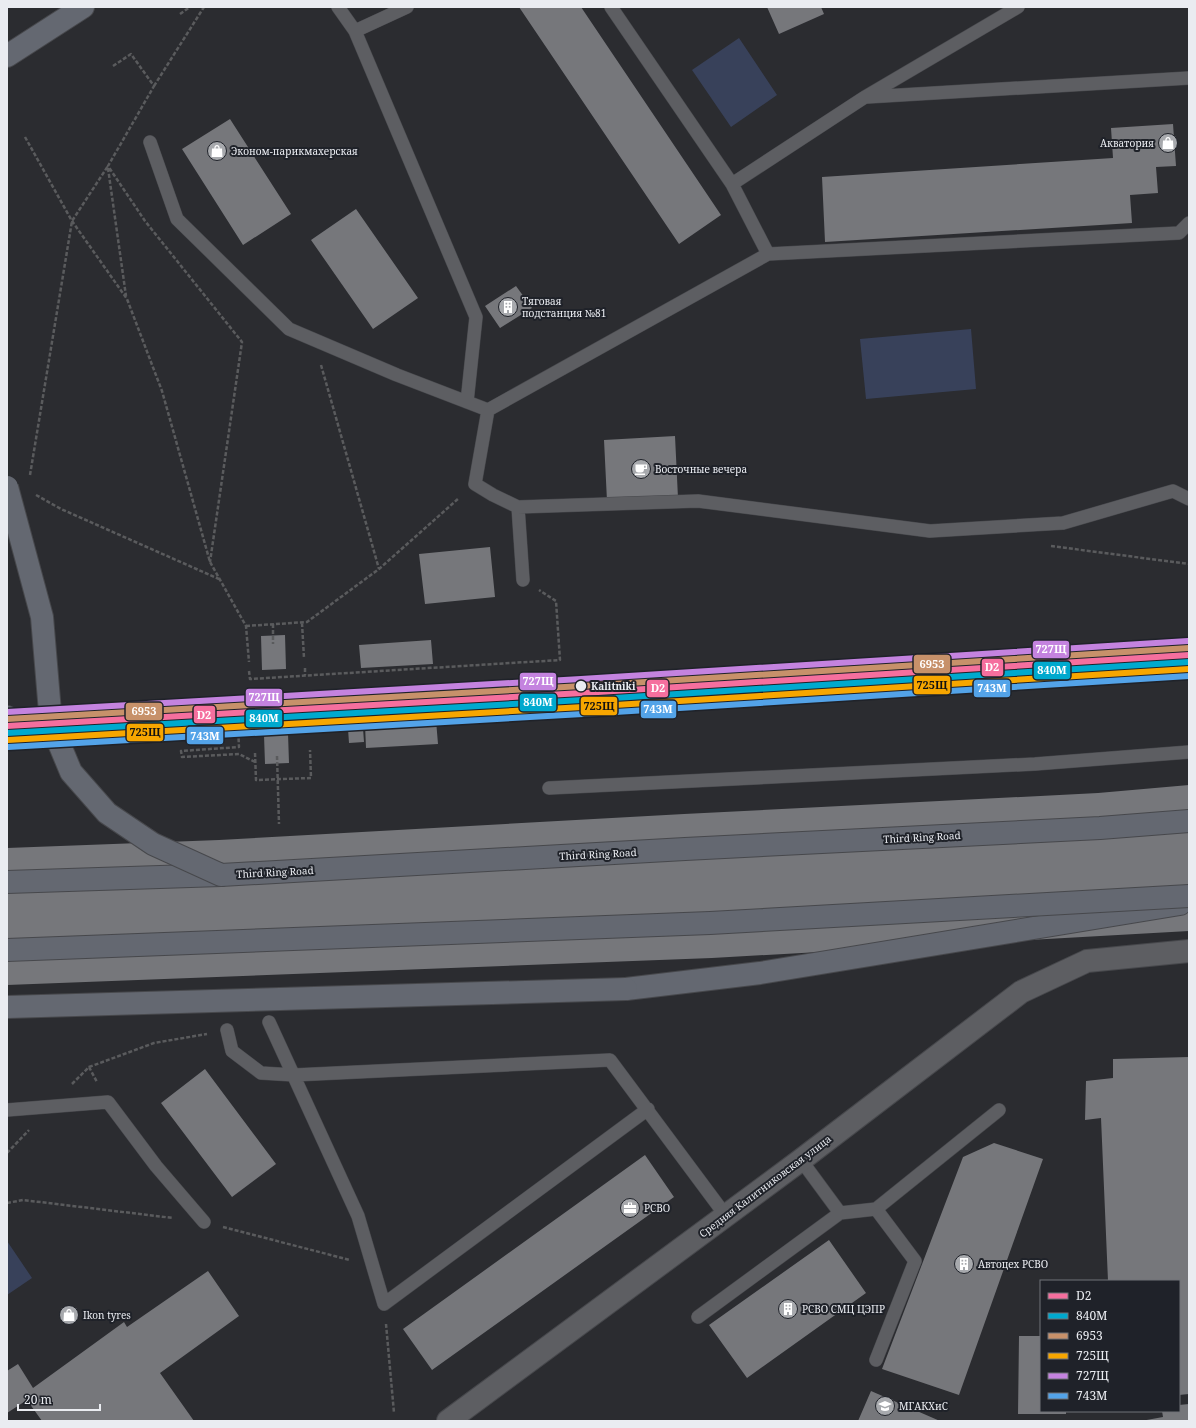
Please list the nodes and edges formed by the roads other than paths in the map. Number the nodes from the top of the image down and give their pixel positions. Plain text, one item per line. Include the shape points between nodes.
1 (84, 7) edge
2 (338, 7) edge
3 (407, 7) edge
4 (611, 7) edge
5 (1018, 7) edge
6 (64, 20) junction
7 (355, 31) junction
8 (7, 56) edge
9 (7, 71) edge
10 (1189, 78) edge
11 (865, 97) junction
12 (150, 142) dead end
13 (732, 184) junction
14 (1189, 223) edge
15 (768, 254) junction
16 (468, 402) junction
17 (488, 410) junction
18 (7, 487) edge
19 (1189, 499) edge
20 (518, 507) junction
21 (523, 580) road end
22 (7, 717) edge
23 (7, 726) edge
24 (1189, 752) edge
25 (549, 788) dead end
26 (1189, 820) edge
27 (221, 875) junction
28 (7, 882) edge
29 (1189, 896) edge
30 (1189, 903) edge
31 (7, 950) edge
32 (1189, 951) edge
33 (7, 1007) edge
34 (269, 1022) dead end
35 (227, 1030) road end
36 (294, 1075) junction
37 (648, 1109) junction
38 (7, 1110) edge
39 (999, 1110) dead end
40 (801, 1160) junction
41 (876, 1209) junction
42 (840, 1213) junction
43 (726, 1216) junction
44 (204, 1222) road end
45 (698, 1317) dead end
46 (876, 1360) dead end
47 (448, 1421) edge

1 - 6 main road
2 - 7 lane
3 - 7 lane
4 - 13 lane
5 - 11 lane
6 - 8 main road
6 - 9 main road
7 - 16 lane via 476,317
10 - 11 lane
11 - 13 lane
12 - 16 lane via 177,219 289,328
13 - 15 lane
14 - 15 lane via 1179,233
15 - 17 lane
16 - 17 lane
17 - 20 lane via 475,484
18 - 27 main road, bridge via 42,616 51,724 71,772 107,813 153,844
19 - 20 lane via 1173,491 1063,523 930,531 698,501
20 - 21 lane
22 - 23 main road
24 - 25 lane via 1035,764
26 - 27 main road, Third Ring Road, bridge via 1100,828
27 - 28 main road, Third Ring Road
29 - 31 main road, bridge via 710,924
30 - 33 main road, bridge via 760,973 626,989
32 - 40 street, Средняя Калитниковская улица via 1087,961 1020,992
34 - 36 lane
35 - 36 lane via 232,1051 261,1073
36 - 37 lane via 610,1060
36 - 37 lane via 358,1216 384,1304
37 - 43 lane
38 - 44 lane via 108,1102 156,1166
39 - 41 lane
40 - 42 lane
40 - 43 street, Средняя Калитниковская улица
41 - 42 lane
41 - 46 lane via 915,1261
42 - 45 lane
43 - 47 street, Средняя Калитниковская улица

